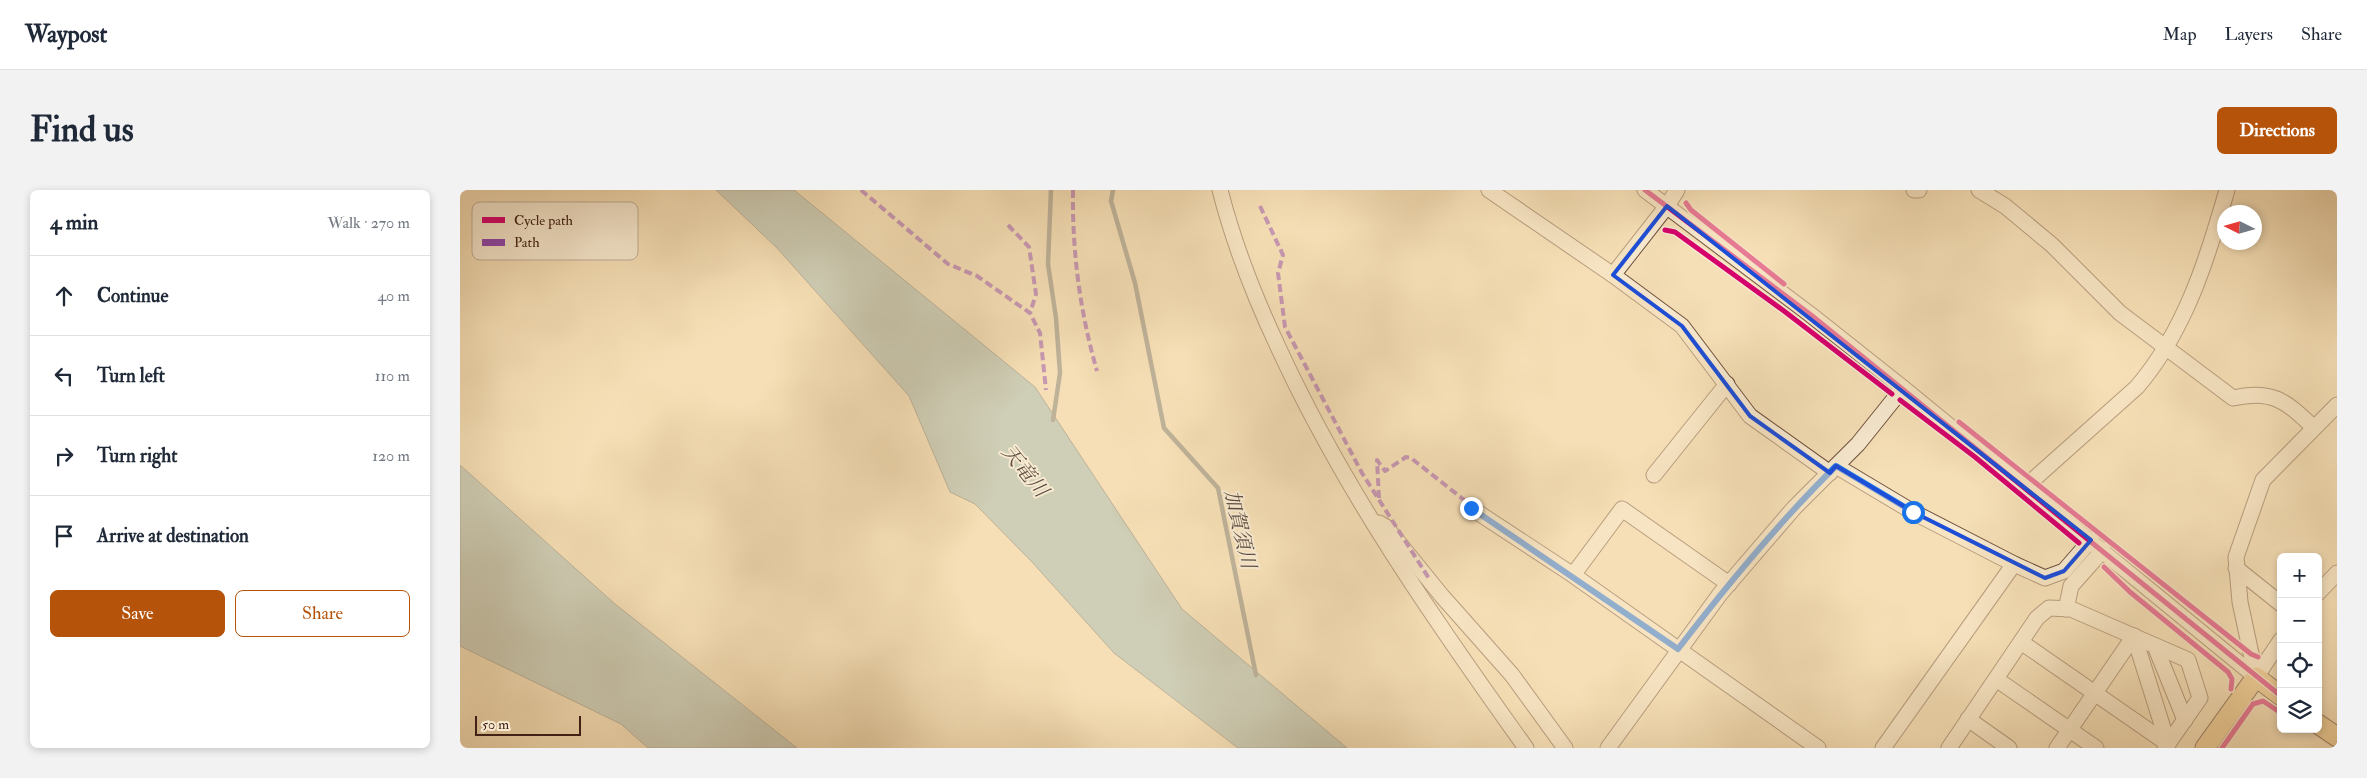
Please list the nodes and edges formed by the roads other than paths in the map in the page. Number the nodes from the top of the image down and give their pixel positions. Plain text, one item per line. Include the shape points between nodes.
1 (1220, 190) edge
2 (1488, 190) edge
3 (1645, 190) edge
4 (1676, 190) edge
5 (1914, 190) edge
6 (1919, 190) edge
7 (1979, 190) edge
8 (2227, 190) edge
9 (1668, 206) junction
10 (1613, 275) junction
11 (2167, 346) junction
12 (1727, 384) junction
13 (1903, 388) junction
14 (2337, 405) edge
15 (2313, 427) junction
16 (1833, 469) junction
17 (1654, 475) dead end
18 (2025, 487) junction
19 (1471, 508) dead end
20 (1369, 518) junction
21 (2091, 540) junction
22 (2103, 550) junction
23 (2014, 564) junction
24 (2236, 568) junction
25 (2337, 573) edge
26 (1572, 575) junction
27 (1729, 584) junction
28 (2322, 589) edge
29 (2277, 601) edge
30 (2066, 609) junction
31 (2134, 636) junction
32 (2021, 642) junction
33 (2279, 643) edge
34 (2155, 646) junction
35 (1678, 649) junction
36 (2256, 677) junction
37 (1996, 679) junction
38 (2095, 693) junction
39 (2277, 693) edge
40 (1968, 719) junction
41 (2185, 720) junction
42 (2322, 727) edge
43 (2069, 730) junction
44 (2337, 737) edge
45 (2167, 746) edge
46 (1526, 748) edge
47 (1565, 748) edge
48 (1608, 748) edge
49 (1818, 748) edge
50 (1884, 748) edge
51 (1948, 748) edge
52 (2009, 748) edge
53 (2057, 748) edge
54 (2096, 748) edge
55 (2205, 748) edge

1 - 20 street via 1256,299 1295,383
2 - 10 street
3 - 9 street
4 - 9 street
5 - 6 street
7 - 11 street via 2005,206 2052,245 2120,313
8 - 11 street via 2200,275
9 - 10 street
9 - 13 street
10 - 12 street via 1682,326
11 - 15 street via 2233,398 2254,393 2273,397 2299,413
11 - 18 street via 2137,388
12 - 16 street via 1750,416
12 - 17 street
13 - 16 street via 1858,444
13 - 18 street
14 - 15 street
15 - 24 street via 2262,480 2236,557
16 - 23 street
16 - 27 street via 1794,508
18 - 21 street
19 - 26 street
20 - 46 street
20 - 47 street via 1386,527 1512,675
21 - 22 street
21 - 23 street via 2064,571 2045,578
22 - 30 street via 2071,586
22 - 36 street
23 - 50 street
24 - 29 street
24 - 36 street
25 - 28 street
26 - 27 street via 1622,510
26 - 35 street
27 - 35 street
30 - 31 street
30 - 32 street via 2049,608 2037,618
31 - 34 street
31 - 38 street
31 - 45 street
32 - 37 street
32 - 38 street
33 - 36 street
34 - 41 street
34 - 41 street via 2188,660 2200,698
35 - 48 street
35 - 49 street
36 - 39 main road
36 - 55 main road
37 - 40 street
37 - 43 street
38 - 43 street
38 - 45 street
40 - 51 street
40 - 52 street
41 - 45 street
42 - 44 main road
43 - 53 street
43 - 54 street

